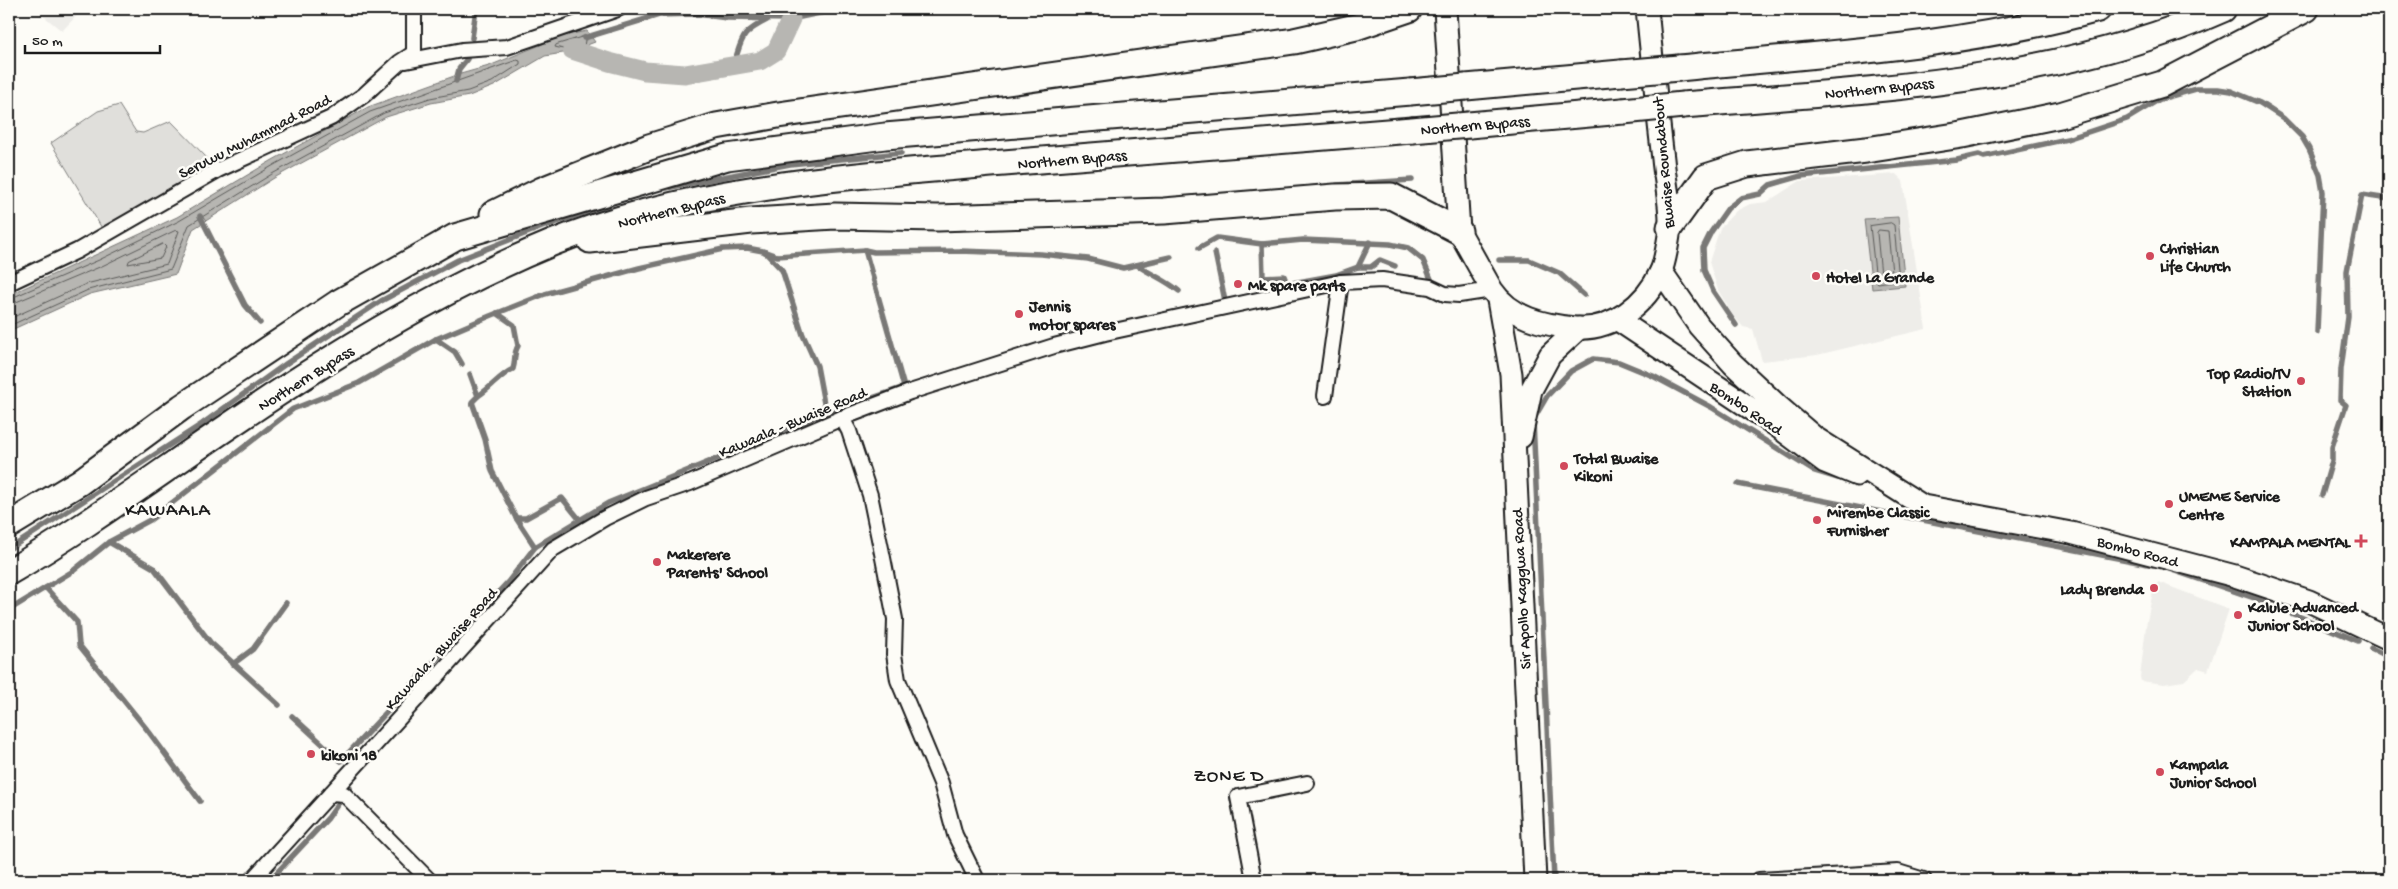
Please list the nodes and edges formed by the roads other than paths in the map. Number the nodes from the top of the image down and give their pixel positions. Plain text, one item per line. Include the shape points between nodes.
1 (414, 9) edge
2 (618, 9) edge
3 (1409, 9) edge
4 (1445, 9) edge
5 (1647, 9) edge
6 (2098, 9) edge
7 (2223, 9) edge
8 (2306, 9) edge
9 (400, 62) junction
10 (1670, 227) junction
11 (1459, 231) junction
12 (454, 237) junction
13 (552, 243) junction
14 (1661, 271) junction
15 (1341, 282) junction
16 (9, 283) edge
17 (1495, 295) junction
18 (1618, 320) junction
19 (1579, 328) junction
20 (1324, 396) dead end
21 (842, 418) junction
22 (1515, 466) junction
23 (1881, 481) junction
24 (9, 525) edge
25 (9, 572) edge
26 (2389, 639) edge
27 (1307, 783) dead end
28 (331, 793) junction
29 (1898, 876) edge
30 (252, 880) edge
31 (429, 880) edge
32 (977, 880) edge
33 (1254, 880) edge
34 (1535, 880) edge
35 (1759, 880) edge
36 (1924, 880) edge

1 - 9 street, Seruwu Muhammad Road via 414,53
2 - 9 street via 507,47 454,51
3 - 12 highway via 1356,27 1294,40 716,126 649,147 542,190
4 - 11 main road, Bwaise Roundabout
5 - 10 main road, Bwaise Roundabout
6 - 12 highway, Northern Bypass, bridge via 2044,24 1938,42 1679,68 885,136 727,157
7 - 13 highway, Northern Bypass, bridge via 2144,38 2065,61 1994,74 1856,91 916,171 757,189 637,214
8 - 10 highway via 2162,84 2060,115 1934,140 1747,164 1706,177
9 - 16 street, Seruwu Muhammad Road via 364,95 331,118 218,170 77,250
10 - 14 main road, Bwaise Roundabout
11 - 13 highway via 1391,196 1335,197 1164,211 938,218 826,216
11 - 17 main road, Bwaise Roundabout
12 - 24 highway, Northern Bypass via 338,302 182,407 80,482
13 - 25 highway, Northern Bypass via 436,296 373,334
14 - 18 main road, Bwaise Roundabout via 1638,302
14 - 23 main road, Bombo Road via 1699,326 1733,364 1814,437
15 - 17 street, Kawaala - Bwaise Road via 1382,280 1430,287 1444,294
15 - 20 street
15 - 21 street, Kawaala - Bwaise Road via 1054,346 910,392
17 - 19 main road, Bwaise Roundabout via 1513,312 1532,320
17 - 22 main road, Sir Apollo Kaggwa Road via 1511,374
18 - 19 main road, Bwaise Roundabout
18 - 23 main road, Bombo Road via 1777,426 1825,462
19 - 22 main road via 1550,355 1531,390
21 - 28 street, Kawaala - Bwaise Road via 690,483 646,498 554,549
21 - 32 street via 870,495 895,620 894,654 898,680 940,783 955,835
22 - 34 main road, Sir Apollo Kaggwa Road
23 - 26 main road, Bombo Road via 1923,506 2071,533 2254,582 2310,601
27 - 33 street via 1238,797
28 - 30 street, Kawaala - Bwaise Road
28 - 31 street via 344,794
29 - 35 street
29 - 36 street

